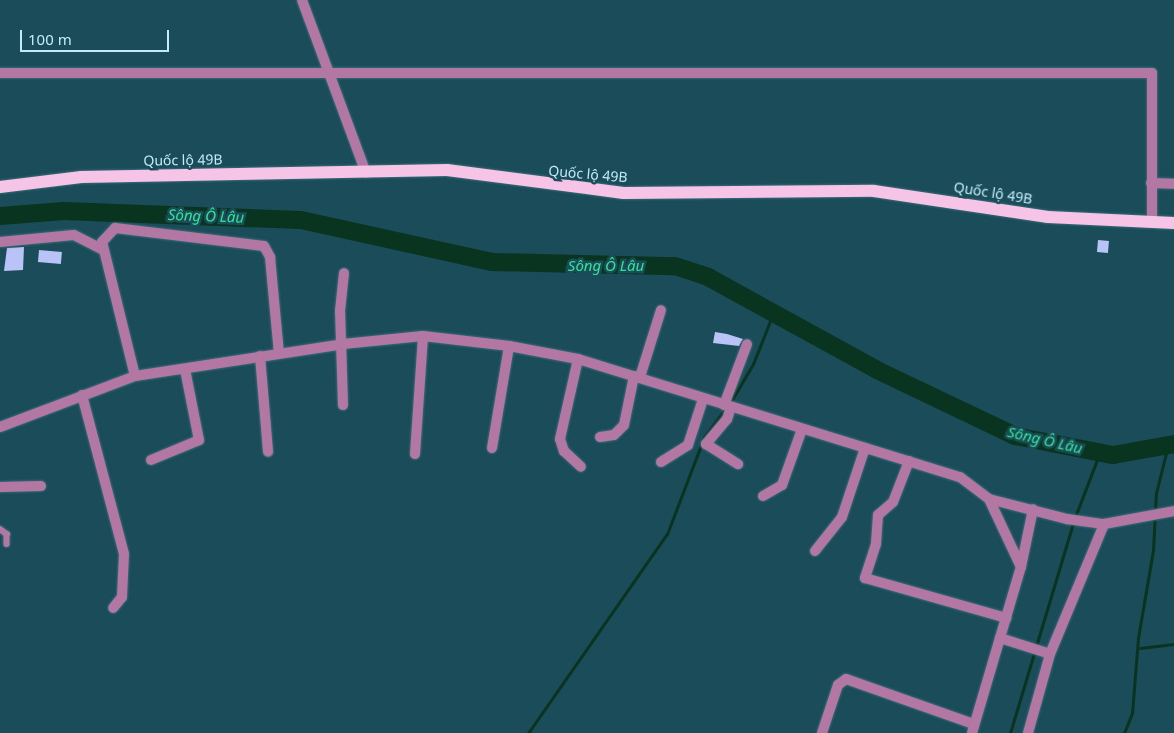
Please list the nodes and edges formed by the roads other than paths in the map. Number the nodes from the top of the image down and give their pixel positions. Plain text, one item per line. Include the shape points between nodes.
1 (302, 0) edge
2 (0, 73) edge
3 (329, 75) junction
4 (366, 173) junction
5 (1151, 183) junction
6 (1174, 184) edge
7 (0, 187) edge
8 (1152, 223) junction
9 (1174, 223) edge
10 (0, 242) edge
11 (103, 250) junction
12 (344, 274) dead end
13 (661, 310) dead end
14 (423, 336) junction
15 (343, 344) junction
16 (748, 344) dead end
17 (509, 346) junction
18 (279, 354) junction
19 (260, 356) junction
20 (578, 359) junction
21 (185, 369) junction
22 (135, 376) junction
23 (637, 376) junction
24 (82, 395) junction
25 (703, 398) junction
26 (343, 406) dead end
27 (727, 406) junction
28 (0, 427) edge
29 (802, 429) junction
30 (600, 438) dead end
31 (492, 448) dead end
32 (865, 448) junction
33 (268, 452) dead end
34 (415, 454) dead end
35 (151, 460) dead end
36 (909, 461) junction
37 (660, 462) dead end
38 (738, 464) dead end
39 (581, 467) dead end
40 (41, 486) dead end
41 (0, 487) edge
42 (763, 496) dead end
43 (989, 499) junction
44 (1033, 509) junction
45 (1174, 511) edge
46 (1104, 524) junction
47 (0, 529) edge
48 (8, 544) dead end
49 (815, 551) dead end
50 (1021, 567) junction
51 (112, 608) dead end
52 (1006, 618) junction
53 (1000, 638) junction
54 (1046, 652) junction
55 (973, 729) edge
56 (822, 733) edge
57 (1028, 733) edge

1 - 3 street
2 - 3 street
3 - 4 street
3 - 5 street via 1152,73
4 - 7 main road, Quốc lộ 49B via 82,177
4 - 8 main road, Quốc lộ 49B via 447,170 624,193 874,191 1048,217
5 - 6 street
5 - 8 street
8 - 9 main road, Quốc lộ 49B
10 - 11 street via 74,235
11 - 18 street via 103,238 115,228 261,244 270,257
11 - 22 street
12 - 15 street
13 - 23 street
14 - 15 street
14 - 17 street
14 - 34 street
15 - 18 street
15 - 26 street
16 - 27 street
17 - 20 street
17 - 31 street
18 - 19 street
19 - 21 street
19 - 33 street
20 - 23 street
20 - 39 street via 560,439 567,456
21 - 22 street
21 - 35 street via 199,440
22 - 24 street
23 - 25 street
23 - 30 street via 624,425 614,436
24 - 28 street
24 - 51 street via 124,554 122,597
25 - 27 street
25 - 37 street via 688,445
27 - 29 street
27 - 38 street via 727,419 706,444
29 - 32 street
29 - 42 street via 782,485
32 - 36 street
32 - 49 street via 840,520 824,535
36 - 43 street via 960,477
36 - 52 street via 893,502 878,515 876,544 865,578
40 - 41 street
43 - 44 street
43 - 50 street
44 - 46 street via 1067,519
44 - 50 street
45 - 46 street
46 - 54 street
47 - 48 lane via 7,534
50 - 52 street
52 - 53 street
53 - 54 street
53 - 55 street
54 - 57 street
55 - 56 street via 846,679 838,684

